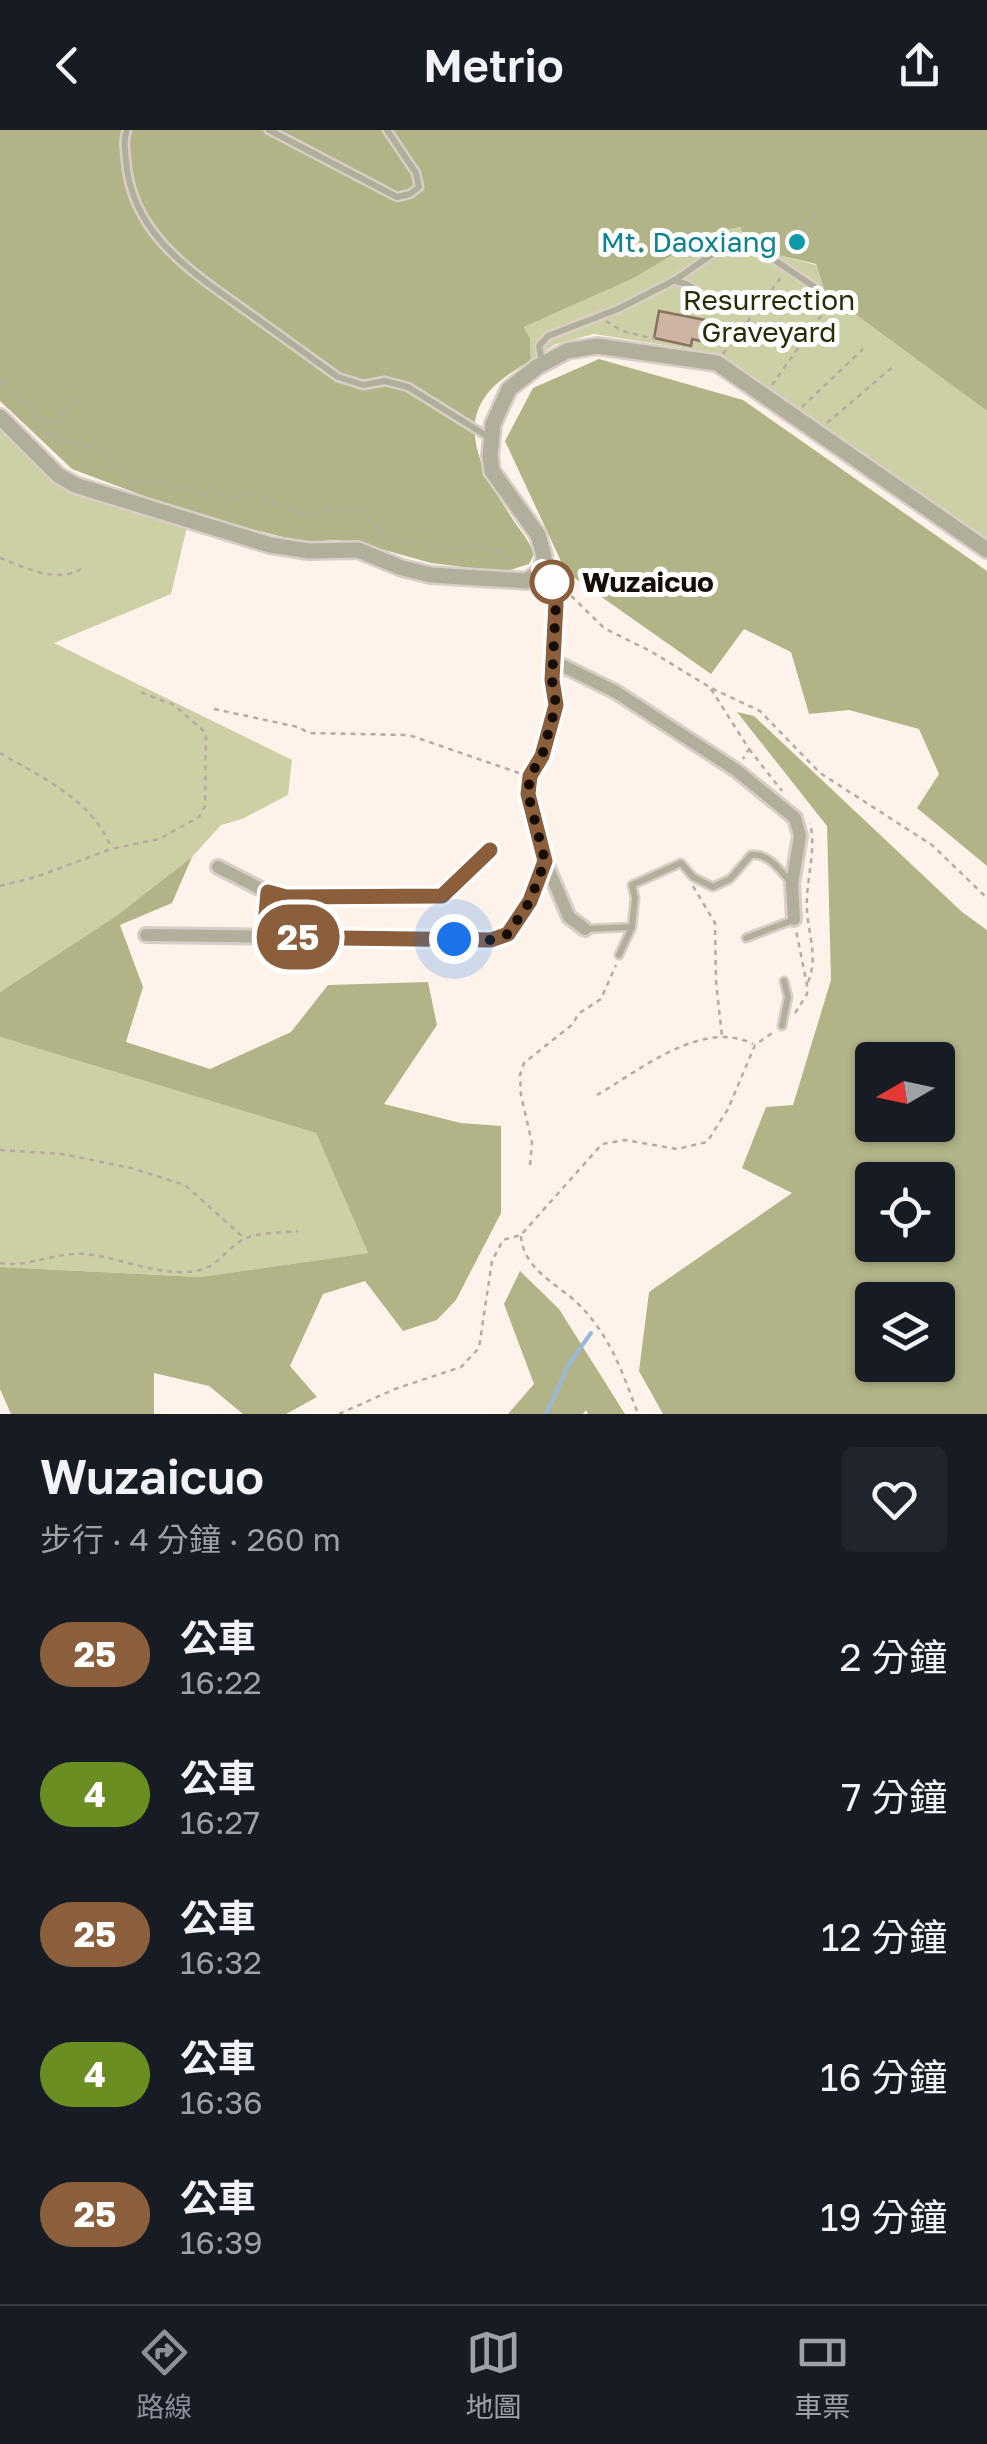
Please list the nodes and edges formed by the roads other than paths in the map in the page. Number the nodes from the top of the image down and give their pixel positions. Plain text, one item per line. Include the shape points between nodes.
1 (127, 130) edge
2 (269, 130) edge
3 (386, 130) edge
4 (675, 280) junction
5 (813, 286) dead end
6 (706, 307) dead end
7 (542, 364) junction
8 (0, 416) edge
9 (491, 439) junction
10 (987, 550) edge
11 (547, 576) junction
12 (554, 662) junction
13 (490, 850) dead end
14 (545, 861) junction
15 (218, 867) dead end
16 (792, 884) junction
17 (268, 892) junction
18 (794, 919) joint
19 (632, 927) junction
20 (585, 929) joint
21 (146, 935) dead end
22 (264, 937) junction
23 (746, 938) dead end
24 (619, 955) road end
25 (784, 982) dead end
26 (782, 1026) road end

1 - 9 lane via 127,172 136,204 176,260 338,378 408,388
2 - 3 lane via 396,197 410,194 420,187 416,173
4 - 5 lane via 740,239
4 - 6 lane via 689,284
4 - 7 lane via 542,340
7 - 9 street via 509,390
7 - 10 street via 566,350 596,346 717,363
8 - 11 street via 75,485 270,544 358,550 432,576
9 - 11 street via 492,471 538,535
11 - 12 street via 556,603
12 - 14 street via 554,723 528,794
12 - 16 street via 616,692 736,770 794,818 800,836
13 - 17 street via 442,896
14 - 20 street via 570,918
14 - 22 street via 508,934 491,940
15 - 17 street
16 - 18 street
16 - 19 lane via 760,854 713,887 681,864 632,884
17 - 22 street
18 - 23 lane
19 - 20 lane
19 - 24 lane
21 - 22 street
25 - 26 lane

